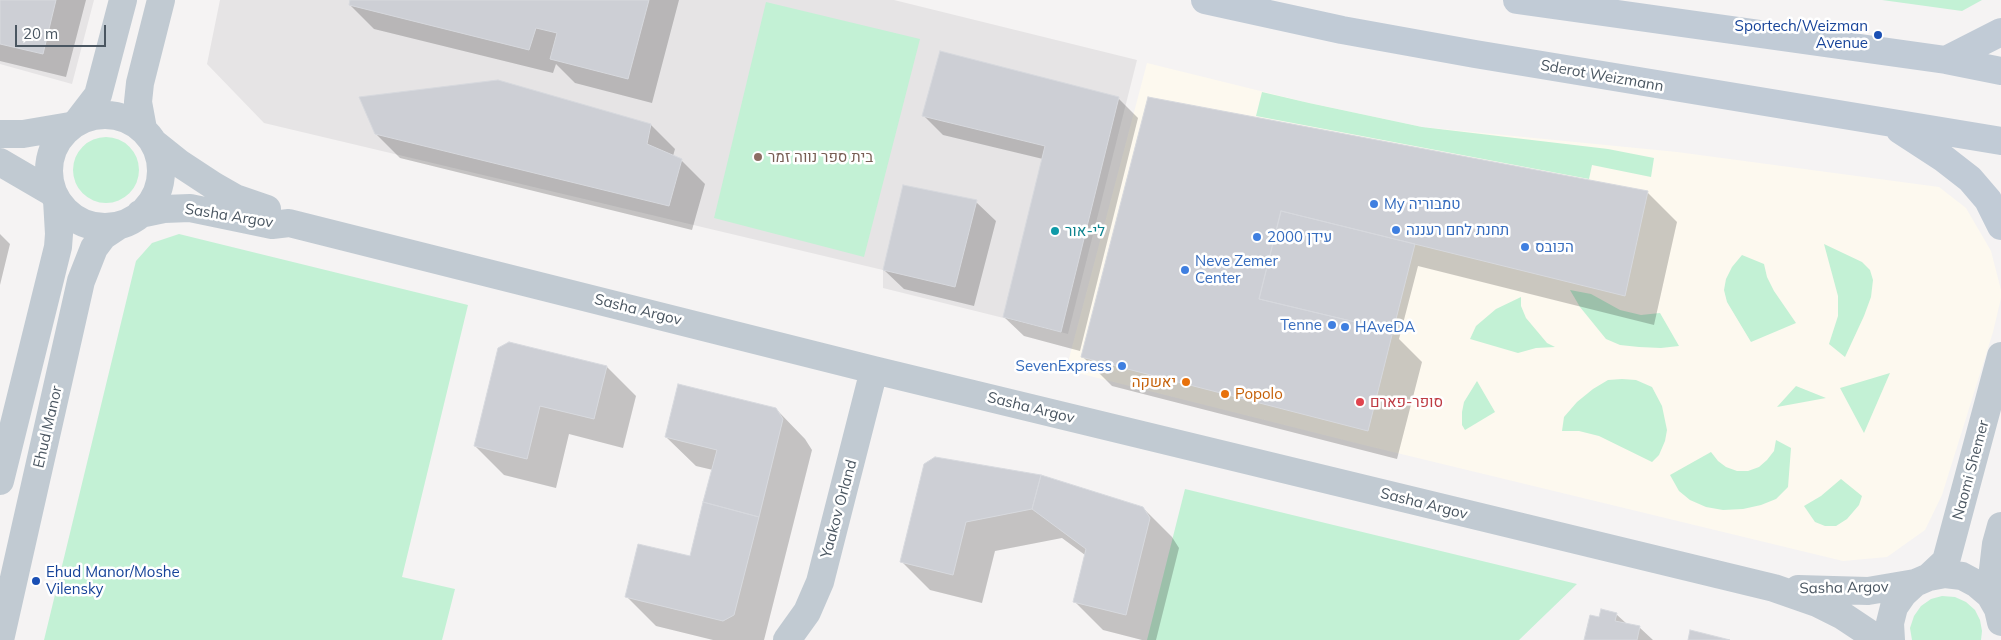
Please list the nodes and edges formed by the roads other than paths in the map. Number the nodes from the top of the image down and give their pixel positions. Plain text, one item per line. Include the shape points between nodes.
1 (123, 0) edge
2 (161, 0) edge
3 (1205, 0) edge
4 (1517, 0) edge
5 (2001, 32) edge
6 (1946, 60) junction
7 (2001, 71) edge
8 (74, 124) junction
9 (1890, 124) junction
10 (0, 134) edge
11 (149, 136) junction
12 (2001, 141) edge
13 (0, 162) edge
14 (55, 197) junction
15 (129, 220) junction
16 (289, 223) junction
17 (2001, 226) edge
18 (2001, 356) edge
19 (874, 370) junction
20 (0, 481) edge
21 (2001, 526) edge
22 (1922, 580) junction
23 (1774, 588) junction
24 (1998, 614) edge
25 (0, 640) edge
26 (787, 640) edge
27 (1879, 640) edge
28 (1891, 640) edge
29 (2001, 640) edge

1 - 8 street via 98,95
2 - 11 street via 138,102
3 - 9 main road, Sderot Weizmann via 1456,51
4 - 6 main road
5 - 6 main road
6 - 7 main road
8 - 10 street via 23,134
8 - 11 street via 94,115 112,115 129,120
8 - 14 street via 58,140 50,157 49,176
9 - 12 main road, Sderot Weizmann
9 - 17 main road via 1970,179 1988,200
11 - 15 street via 161,159 162,176 148,208
11 - 16 street, Sasha Argov via 214,186 234,198 277,212
13 - 14 street
14 - 15 street via 68,213 83,222 100,226
14 - 20 street via 58,247
15 - 16 street, Sasha Argov via 164,209 190,208 272,225
15 - 25 street, Ehud Manor via 103,236 87,262 81,281
16 - 19 street, Sasha Argov
18 - 22 street, Naomi Shemer via 1946,560
19 - 23 street, Sasha Argov
19 - 26 street, Yaakov Orland via 820,582 807,612
21 - 24 street via 1996,544
22 - 23 street, Sasha Argov via 1868,591
22 - 24 street, Sasha Argov via 1945,574 1962,576 1977,584
22 - 28 street, Naomi Shemer via 1903,594 1894,607 1890,622
23 - 27 street, Sasha Argov via 1817,603
24 - 29 street

